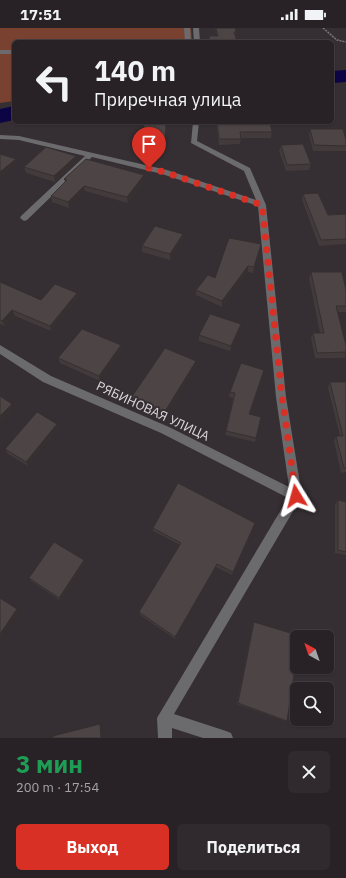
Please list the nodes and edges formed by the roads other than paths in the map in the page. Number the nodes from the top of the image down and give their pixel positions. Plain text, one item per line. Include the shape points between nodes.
1 (187, 28) edge
2 (196, 28) edge
3 (188, 40) edge
4 (197, 40) edge
5 (0, 52) edge
6 (12, 52) edge
7 (196, 124) edge
8 (0, 137) edge
9 (90, 155) junction
10 (262, 205) junction
11 (24, 218) dead end
12 (0, 350) edge
13 (296, 496) junction
14 (164, 718) junction
15 (164, 738) edge
16 (226, 738) edge

1 - 3 street
2 - 4 street
5 - 6 street
7 - 10 street via 193,142 247,170
8 - 9 street via 19,138
9 - 10 street via 164,172
9 - 11 street
10 - 13 street via 282,397
12 - 13 street, РЯБИНОВАЯ УЛИЦА via 48,379 165,430
13 - 14 street
14 - 15 street
14 - 16 street

